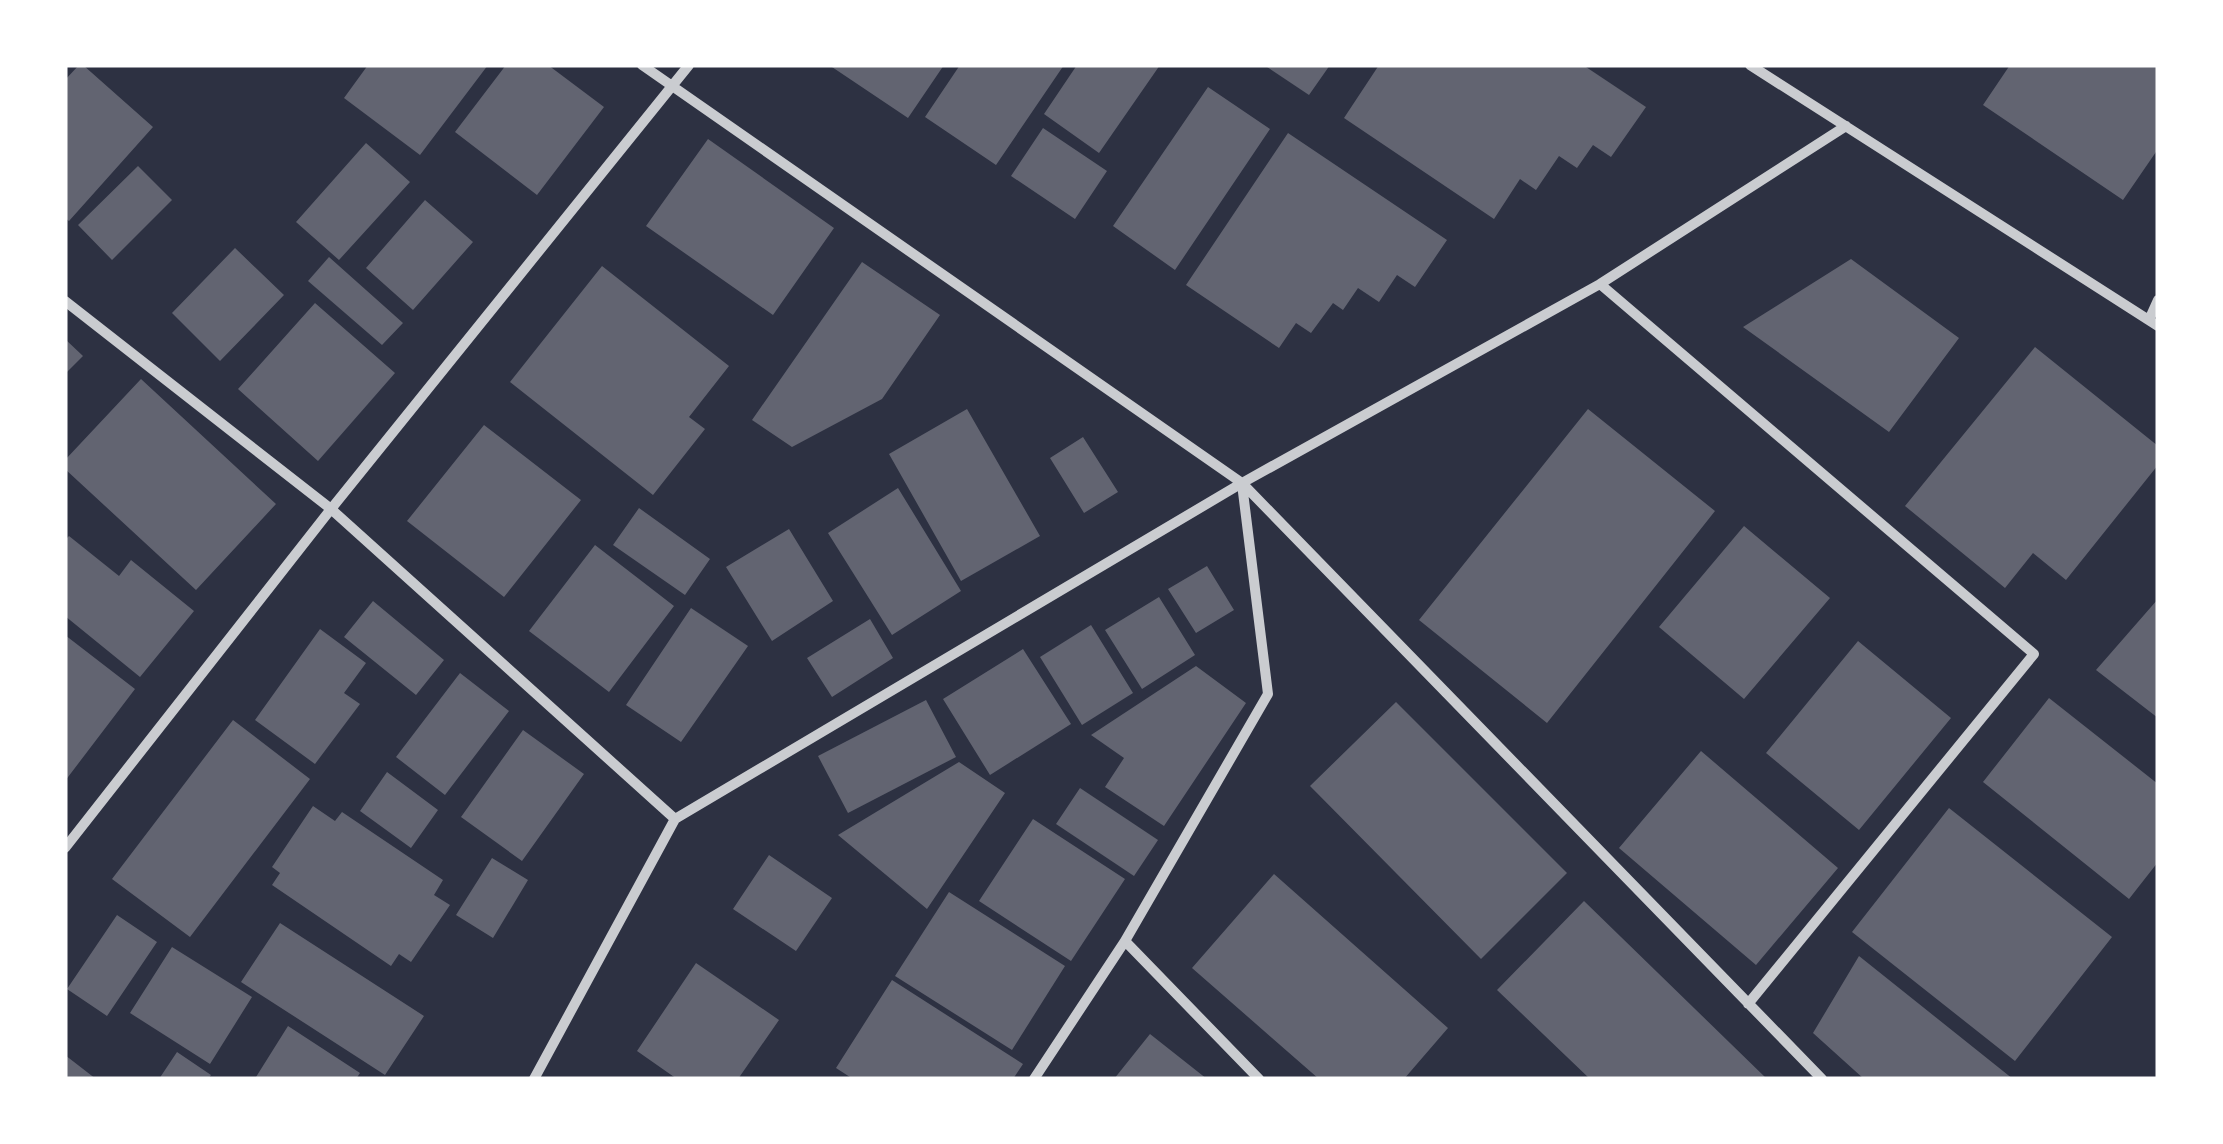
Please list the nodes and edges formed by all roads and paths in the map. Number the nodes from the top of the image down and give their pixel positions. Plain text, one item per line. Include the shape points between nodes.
1 (642, 65) edge
2 (689, 65) edge
3 (1750, 65) edge
4 (673, 84) junction
5 (1846, 126) junction
6 (1600, 284) junction
7 (2158, 300) edge
8 (65, 301) edge
9 (2154, 323) edge
10 (1242, 483) junction
11 (331, 509) junction
12 (675, 819) junction
13 (65, 848) edge
14 (1125, 941) junction
15 (1748, 1004) junction
16 (534, 1079) edge
17 (1034, 1079) edge
18 (1258, 1079) edge
19 (1822, 1079) edge

1 - 4 street
2 - 4 street
3 - 5 street
4 - 10 street
4 - 11 street
5 - 6 street
5 - 9 street
6 - 10 street
6 - 15 street via 2034,654
7 - 9 street
8 - 11 street
10 - 12 street
10 - 14 street via 1268,694
10 - 15 street
11 - 12 street
11 - 13 street
12 - 16 street
14 - 17 street
14 - 18 street
15 - 19 street

